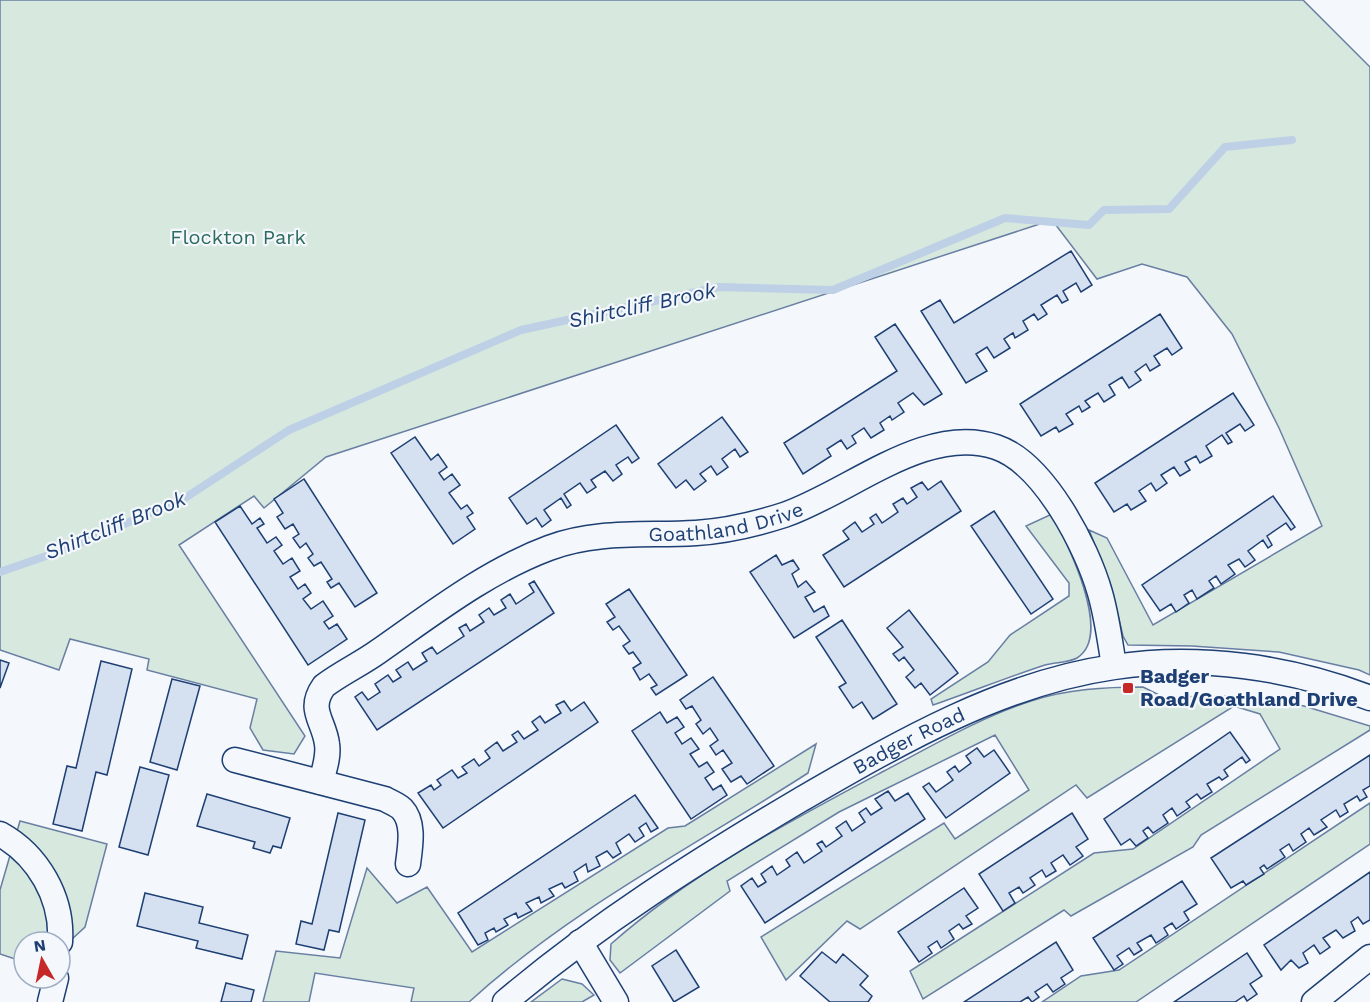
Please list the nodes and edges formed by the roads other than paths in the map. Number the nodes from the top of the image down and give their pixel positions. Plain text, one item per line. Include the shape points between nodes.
1 (1114, 666) junction
2 (1370, 698) edge
3 (235, 760) dead end
4 (321, 782) junction
5 (0, 834) edge
6 (408, 864) dead end
7 (58, 930) edge
8 (580, 942) junction
9 (1370, 957) edge
10 (505, 1002) edge
11 (616, 1002) edge
12 (1314, 1002) edge

1 - 2 street, Badger Road via 1168,662 1256,668 1319,680
1 - 4 street, Goathland Drive via 1091,566 1058,506 1019,459 981,442 960,441 900,458 821,501 781,516 726,530 583,538 521,560 324,686 317,696 316,712 328,753
1 - 8 street, Badger Road via 1035,685 925,732 711,852
3 - 4 street
4 - 6 street via 385,799 402,809 410,825
5 - 7 street via 24,852 45,878 55,903
8 - 10 street, Badger Road
8 - 11 street
9 - 12 street

